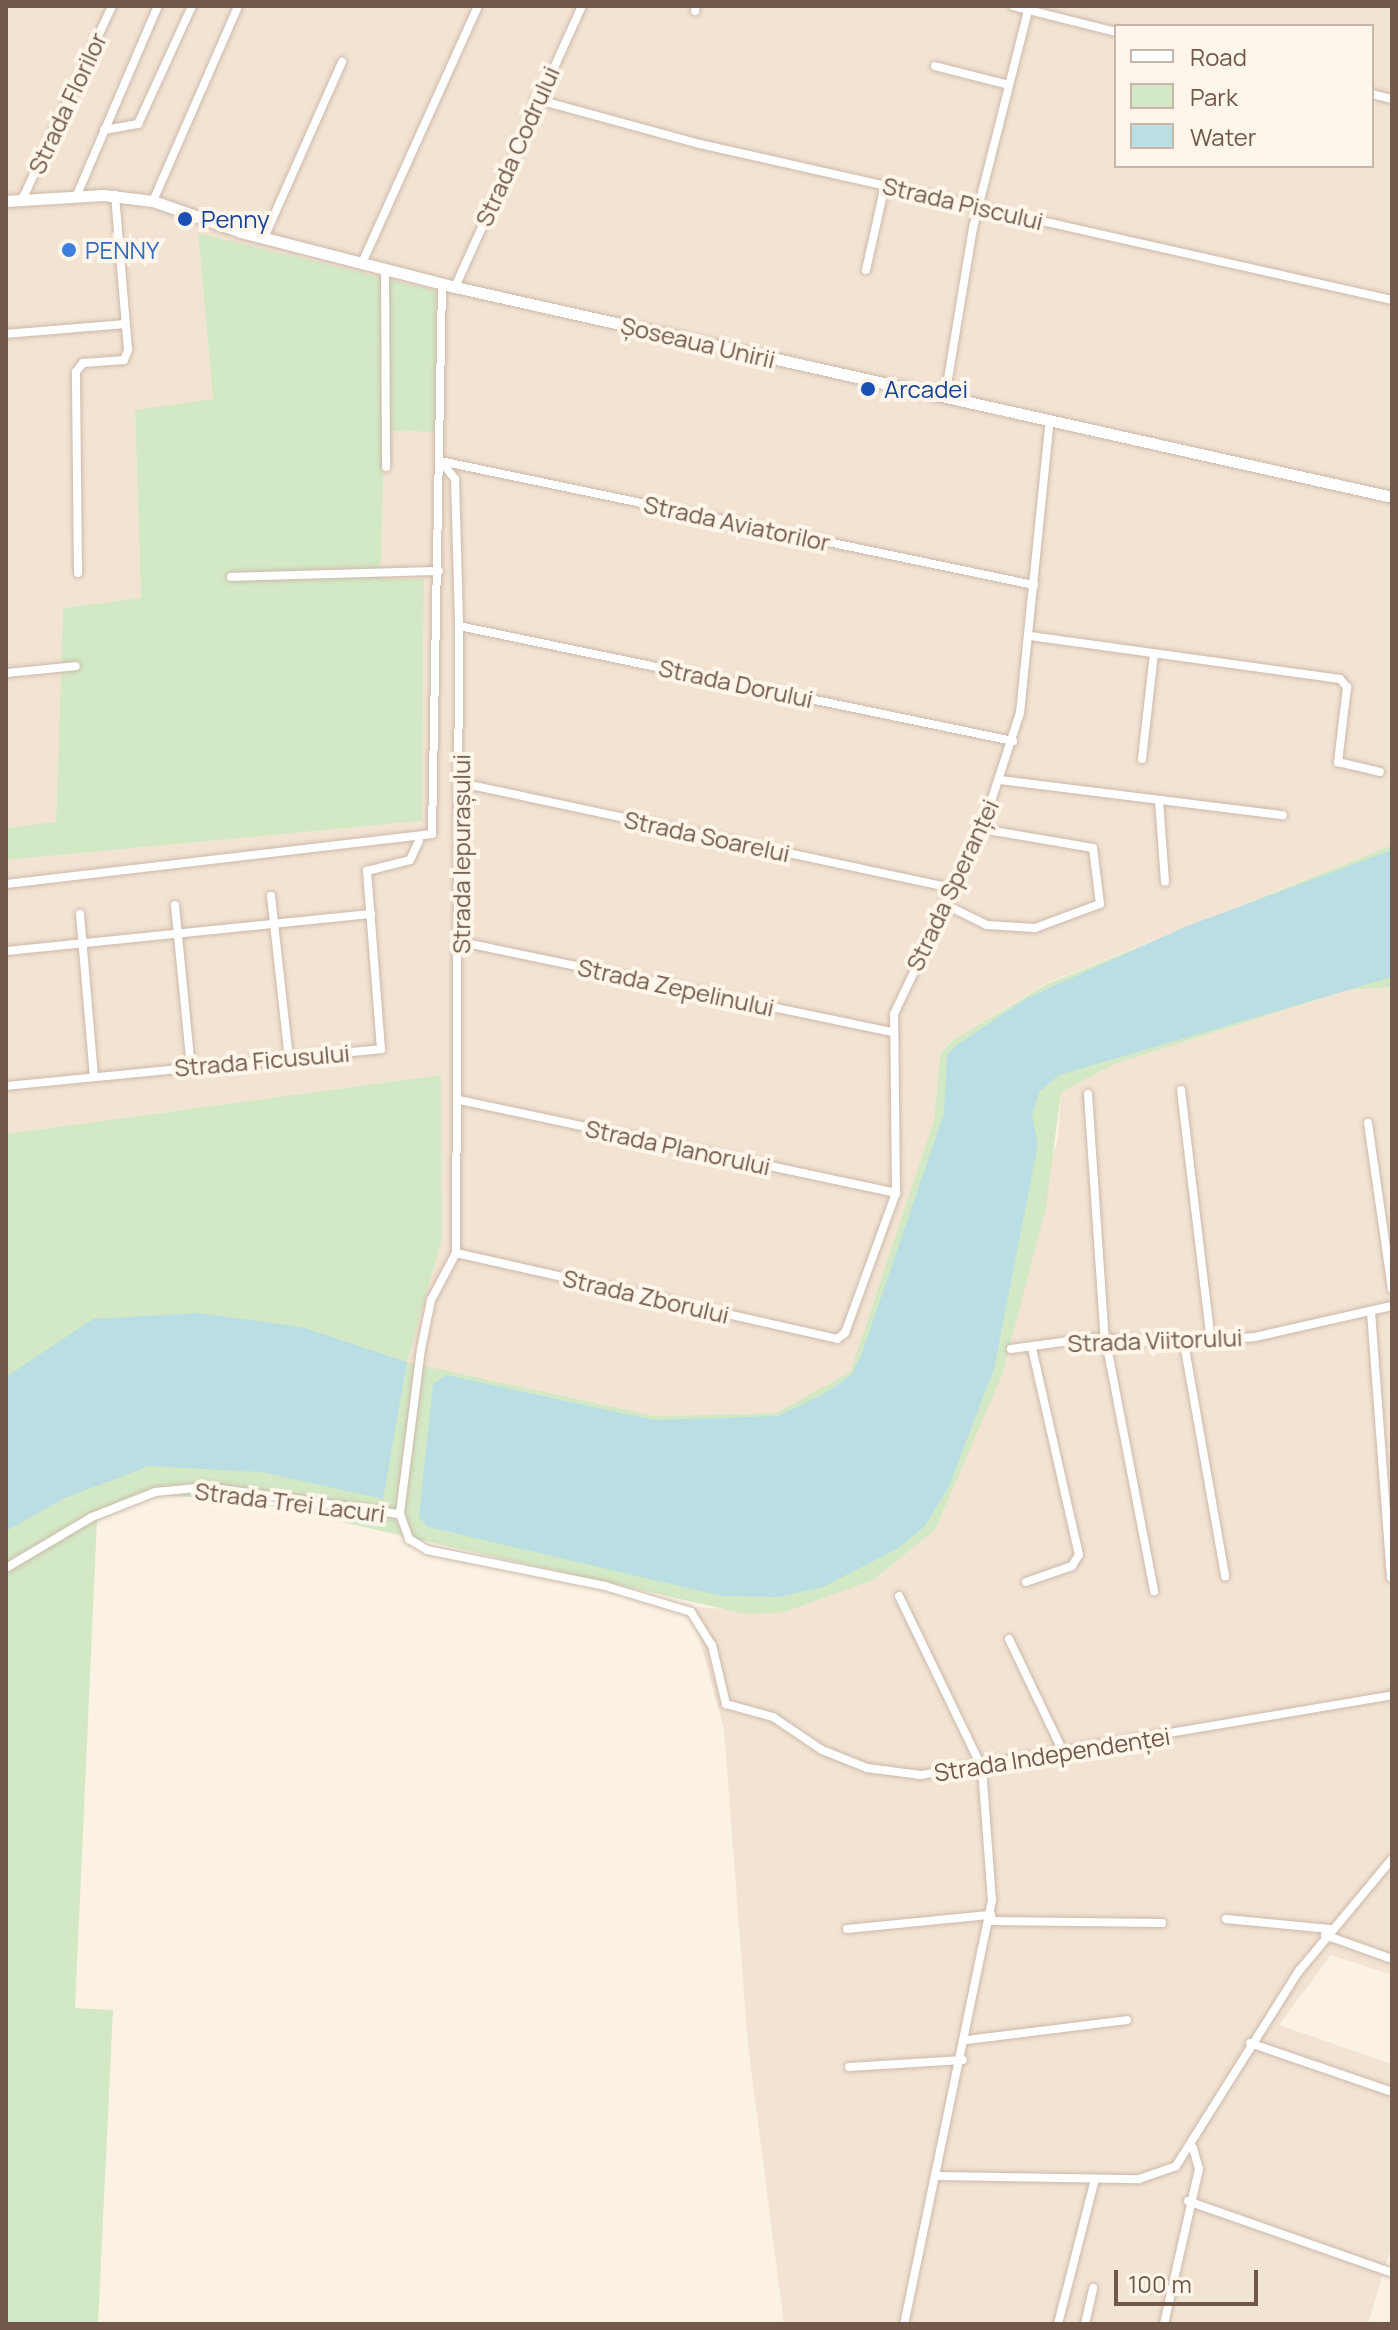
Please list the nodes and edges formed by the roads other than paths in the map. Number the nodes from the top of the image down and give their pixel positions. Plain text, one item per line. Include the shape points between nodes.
1 (112, 6) edge
2 (158, 6) edge
3 (192, 6) edge
4 (238, 6) edge
5 (478, 6) edge
6 (582, 6) edge
7 (1013, 6) edge
8 (1028, 10) junction
9 (1114, 32) edge
10 (342, 62) dead end
11 (935, 66) dead end
12 (1009, 85) junction
13 (535, 99) junction
14 (104, 130) junction
15 (885, 185) junction
16 (115, 195) junction
17 (76, 197) junction
18 (22, 200) junction
19 (6, 201) edge
20 (153, 201) junction
21 (979, 207) junction
22 (264, 238) junction
23 (362, 263) junction
24 (385, 269) junction
25 (866, 270) dead end
26 (442, 284) junction
27 (455, 287) junction
28 (1392, 300) edge
29 (125, 324) junction
30 (6, 334) edge
31 (945, 397) junction
32 (1050, 420) junction
33 (441, 461) junction
34 (386, 467) dead end
35 (1392, 497) edge
36 (439, 571) junction
37 (78, 573) dead end
38 (231, 577) dead end
39 (1034, 585) junction
40 (459, 626) junction
41 (1030, 636) junction
42 (1154, 654) junction
43 (76, 666) dead end
44 (6, 673) edge
45 (1013, 741) junction
46 (1142, 759) dead end
47 (1380, 772) dead end
48 (1000, 780) junction
49 (461, 783) junction
50 (1159, 800) junction
51 (1283, 815) dead end
52 (982, 829) junction
53 (423, 840) junction
54 (1165, 882) dead end
55 (6, 884) edge
56 (952, 888) junction
57 (271, 896) dead end
58 (944, 904) junction
59 (175, 905) dead end
60 (80, 914) dead end
61 (371, 914) junction
62 (274, 923) junction
63 (178, 931) junction
64 (83, 942) junction
65 (461, 942) junction
66 (6, 951) edge
67 (891, 1032) junction
68 (289, 1058) junction
69 (191, 1067) junction
70 (94, 1076) junction
71 (6, 1086) edge
72 (1181, 1090) dead end
73 (1088, 1094) dead end
74 (459, 1100) junction
75 (1368, 1123) dead end
76 (896, 1193) junction
77 (456, 1253) junction
78 (1392, 1289) edge
79 (1392, 1306) edge
80 (1371, 1312) junction
81 (1108, 1338) junction
82 (837, 1339) joint
83 (1211, 1341) junction
84 (1184, 1343) junction
85 (1032, 1348) junction
86 (1011, 1349) dead end
87 (400, 1514) junction
88 (6, 1568) edge
89 (1225, 1576) dead end
90 (1391, 1577) edge
91 (1026, 1582) dead end
92 (1154, 1591) dead end
93 (899, 1596) dead end
94 (1009, 1639) dead end
95 (1392, 1695) edge
96 (1064, 1754) junction
97 (982, 1768) junction
98 (1392, 1859) edge
99 (990, 1918) junction
100 (1226, 1919) dead end
101 (1162, 1923) dead end
102 (847, 1929) dead end
103 (1327, 1932) junction
104 (1392, 1959) edge
105 (1127, 2020) dead end
106 (967, 2040) junction
107 (1250, 2043) junction
108 (963, 2060) junction
109 (849, 2067) dead end
110 (1392, 2092) edge
111 (1193, 2148) junction
112 (938, 2176) junction
113 (1095, 2179) junction
114 (1188, 2201) junction
115 (1392, 2273) edge
116 (1093, 2288) dead end
117 (904, 2324) edge
118 (1058, 2324) edge
119 (1085, 2324) edge
120 (1164, 2324) edge

1 - 18 street, Strada Florilor
2 - 14 street
3 - 14 street via 138,124
4 - 20 street
5 - 23 street
6 - 13 street, Strada Codrului
7 - 8 street
8 - 9 street
8 - 12 street
10 - 22 street
11 - 12 street
12 - 21 street
13 - 15 street, Strada Piscului
13 - 27 street, Strada Codrului
14 - 17 street
15 - 21 street, Strada Piscului
15 - 25 street
16 - 17 main road, Șoseaua Unirii
16 - 20 main road, Șoseaua Unirii
16 - 29 street
17 - 18 main road, Șoseaua Unirii
18 - 19 main road, Șoseaua Unirii
20 - 22 main road, Șoseaua Unirii
21 - 28 street, Strada Piscului
21 - 31 street
22 - 23 main road, Șoseaua Unirii
23 - 24 main road, Șoseaua Unirii
24 - 26 main road, Șoseaua Unirii
24 - 34 street
26 - 27 main road, Șoseaua Unirii
26 - 33 street, Strada Iepurașului
27 - 31 main road, Șoseaua Unirii
29 - 30 street
29 - 37 street via 124,360 83,363 76,372
31 - 32 main road, Șoseaua Unirii
32 - 35 main road, Șoseaua Unirii
32 - 39 street, Strada Speranței
33 - 36 street, Strada Iepurașului
33 - 39 street, Strada Aviatorilor
33 - 40 street, Strada Iepurașului via 455,479
36 - 38 street
36 - 53 street, Strada Iepurașului via 435,820
39 - 41 street, Strada Speranței
40 - 45 street, Strada Dorului
40 - 49 street, Strada Iepurașului
41 - 42 street
41 - 45 street, Strada Speranței
42 - 46 street
42 - 47 street via 1340,679 1347,687 1338,762
43 - 44 street
45 - 48 street, Strada Speranței
48 - 50 street
48 - 52 street, Strada Speranței
49 - 56 street, Strada Soarelui
49 - 65 street, Strada Iepurașului
50 - 51 street
50 - 54 street
52 - 56 street, Strada Speranței
52 - 58 street via 1093,848 1100,904 1035,928 987,925
53 - 55 street via 274,849 248,859
53 - 61 street, Strada Ficusului via 410,860 368,867
56 - 58 street, Strada Speranței
57 - 62 street
58 - 67 street, Strada Speranței
59 - 63 street
60 - 64 street
61 - 62 street
61 - 68 street, Strada Ficusului via 385,1044
62 - 63 street
62 - 68 street
63 - 64 street
63 - 69 street
64 - 66 street
64 - 70 street
65 - 67 street, Strada Zepelinului
65 - 74 street, Strada Iepurașului
67 - 76 street, Strada Speranței
68 - 69 street, Strada Ficusului
69 - 70 street, Strada Ficusului
70 - 71 street, Strada Ficusului
72 - 83 street
73 - 81 street
74 - 76 street, Strada Planorului
74 - 77 street, Strada Iepurașului
75 - 78 street
76 - 82 street, Strada Speranței via 856,1312
77 - 82 street, Strada Zborului
77 - 87 street via 427,1318
79 - 80 street, Strada Viitorului
80 - 83 street, Strada Viitorului via 1310,1330
80 - 90 street
81 - 84 street, Strada Viitorului
81 - 85 street, Strada Viitorului
81 - 92 street via 1121,1442
83 - 84 street, Strada Viitorului
84 - 89 street
85 - 86 street, Strada Viitorului
85 - 91 street via 1079,1555 1072,1566
87 - 88 street, Strada Trei Lacuri via 207,1487 155,1492 92,1517
87 - 97 street, Strada Independenței via 409,1539 427,1550 605,1586 691,1612 712,1645 726,1704 760,1711 822,1750 876,1771 921,1775
93 - 97 street
94 - 96 street
95 - 96 street, Strada Independenței
96 - 97 street, Strada Independenței
97 - 99 street
98 - 103 street
99 - 101 street
99 - 102 street
99 - 106 street
100 - 103 street
103 - 104 street
103 - 107 street
105 - 106 street
106 - 108 street
107 - 110 street
107 - 111 street
108 - 109 street
108 - 112 street
111 - 113 street via 1160,2175
111 - 114 street via 1199,2169
112 - 113 street
112 - 117 street
113 - 118 street
114 - 115 street
114 - 120 street
116 - 119 street

